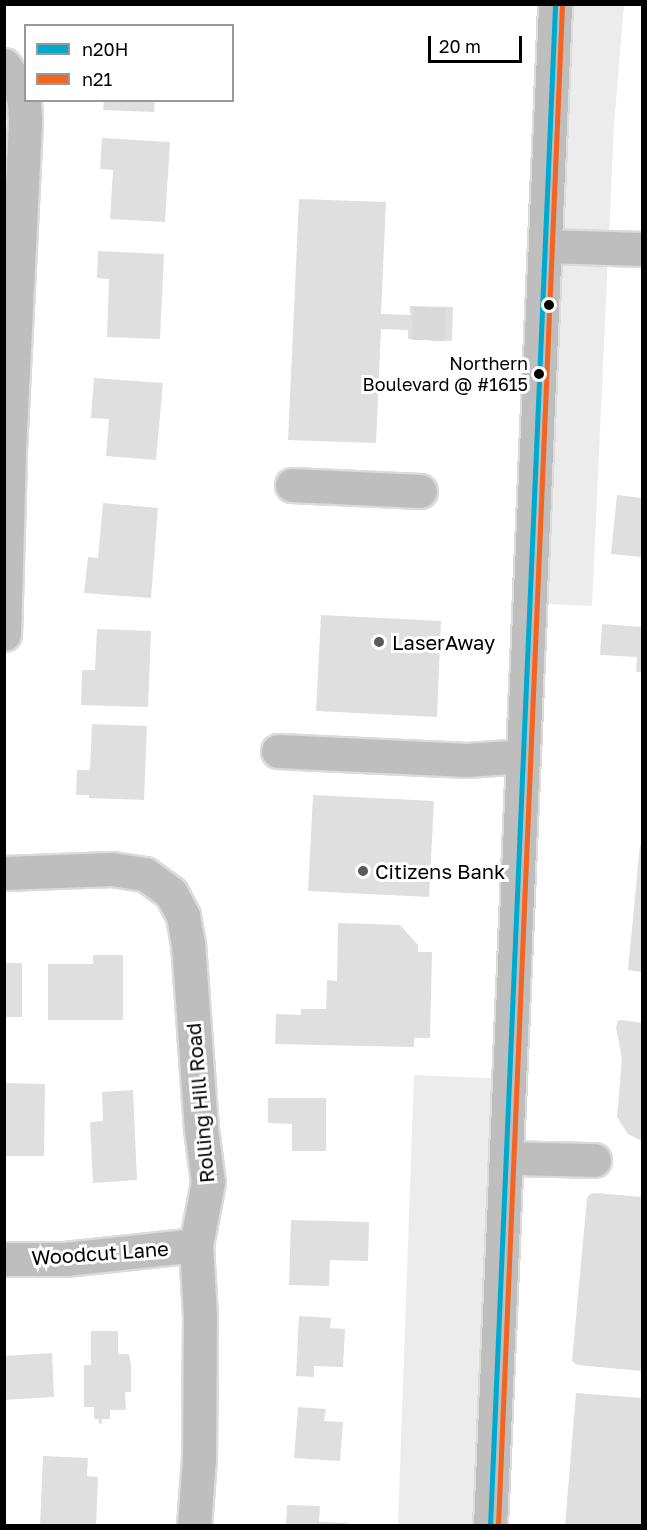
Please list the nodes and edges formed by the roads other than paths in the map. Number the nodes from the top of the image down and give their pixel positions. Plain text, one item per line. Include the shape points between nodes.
1 (555, 4) edge
2 (4, 65) edge
3 (24, 101) edge
4 (24, 102) edge
5 (545, 246) junction
6 (642, 249) edge
7 (292, 485) dead end
8 (420, 491) dead end
9 (4, 634) edge
10 (278, 751) dead end
11 (523, 756) junction
12 (4, 873) edge
13 (506, 1158) junction
14 (594, 1160) dead end
15 (196, 1245) junction
16 (4, 1259) edge
17 (194, 1526) edge
18 (490, 1526) edge

1 - 5 street
2 - 3 street
4 - 9 street
5 - 6 street
5 - 11 street
7 - 8 street
10 - 11 street via 467,760
11 - 13 street
12 - 15 street, Rolling Hill Road via 129,870 153,878 177,902 187,936 208,1182
13 - 14 street
13 - 18 street
15 - 16 street, Woodcut Lane via 65,1259
15 - 17 street, Rolling Hill Road via 199,1458

